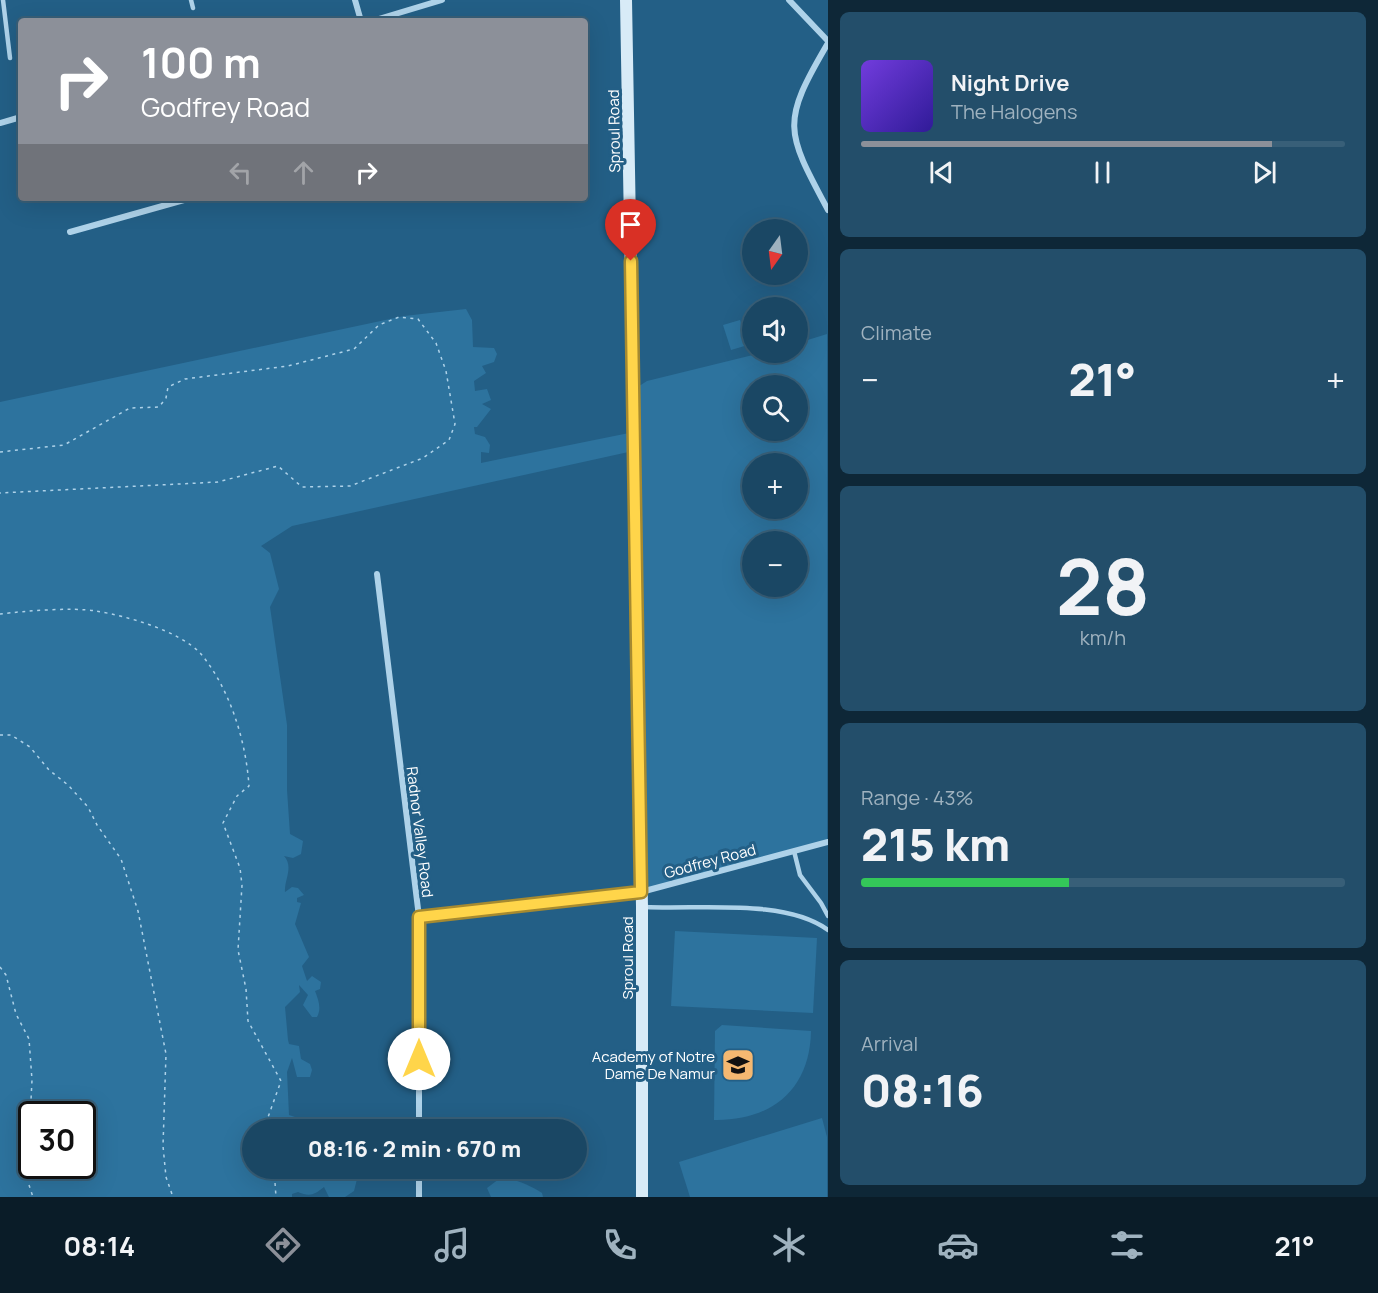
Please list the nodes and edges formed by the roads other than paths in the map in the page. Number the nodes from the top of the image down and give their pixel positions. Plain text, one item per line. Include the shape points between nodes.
1 (3, 0) edge
2 (191, 0) edge
3 (355, 0) edge
4 (626, 0) edge
5 (789, 0) edge
6 (437, 1) edge
7 (193, 8) dead end
8 (360, 18) edge
9 (382, 18) edge
10 (828, 42) edge
11 (10, 58) dead end
12 (18, 118) edge
13 (0, 123) edge
14 (180, 201) edge
15 (828, 210) edge
16 (70, 232) dead end
17 (377, 574) dead end
18 (828, 842) edge
19 (794, 851) junction
20 (641, 892) junction
21 (642, 907) junction
22 (828, 916) edge
23 (419, 917) junction
24 (828, 930) edge
25 (419, 1119) edge
26 (419, 1179) edge
27 (419, 1197) edge
28 (642, 1197) edge

1 - 11 lane
2 - 7 lane
3 - 8 street
4 - 20 main road, Sproul Road
5 - 10 street
6 - 9 street
10 - 15 street via 801,89 794,116 800,158
12 - 13 street
14 - 16 street
17 - 23 street, Radnor Valley Road
18 - 19 street, Godfrey Road
19 - 20 street, Godfrey Road
19 - 22 lane via 800,875
20 - 21 main road, Sproul Road
20 - 23 street, Godfrey Road
21 - 24 lane via 790,914 816,921
21 - 28 main road, Sproul Road
23 - 25 street, Radnor Valley Road
26 - 27 street

